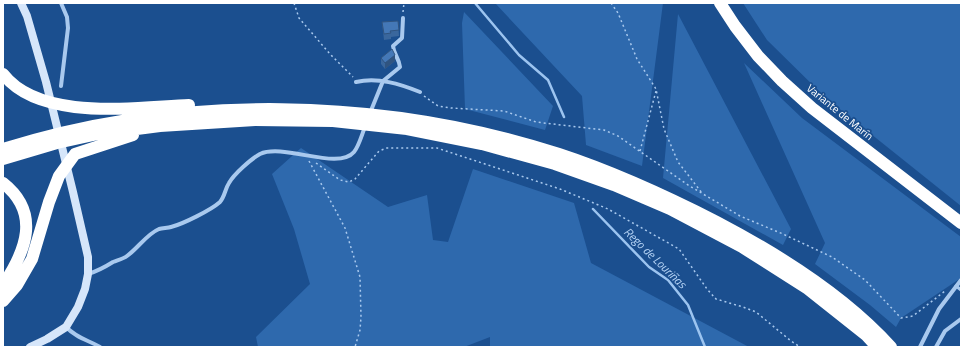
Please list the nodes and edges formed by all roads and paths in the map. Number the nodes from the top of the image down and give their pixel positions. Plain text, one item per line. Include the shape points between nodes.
1 (21, 3) edge
2 (61, 3) edge
3 (294, 3) edge
4 (404, 3) edge
5 (611, 3) edge
6 (720, 3) edge
7 (403, 18) joint
8 (3, 74) edge
9 (383, 81) junction
10 (356, 82) joint
11 (61, 86) dead end
12 (656, 89) junction
13 (420, 92) joint
14 (260, 109) junction
15 (160, 126) junction
16 (3, 149) edge
17 (640, 151) junction
18 (3, 159) edge
19 (3, 183) edge
20 (704, 194) junction
21 (959, 222) edge
22 (88, 274) junction
23 (961, 280) edge
24 (3, 285) edge
25 (956, 286) junction
26 (949, 288) dead end
27 (961, 290) edge
28 (3, 301) edge
29 (961, 319) edge
30 (66, 327) junction
31 (30, 347) edge
32 (100, 347) edge
33 (355, 347) edge
34 (800, 347) edge
35 (878, 347) edge
36 (891, 347) edge
37 (920, 347) edge
38 (936, 347) edge

1 - 22 street via 46,82 87,250
2 - 11 street via 67,17 68,28
3 - 10 path via 299,18
4 - 7 path
5 - 12 path via 638,60
6 - 21 highway, Variante de Marín via 758,56 782,81 812,108
7 - 9 street via 402,38 393,46 400,67
8 - 14 highway via 27,95 50,103 75,107 213,104
9 - 10 street via 367,79
9 - 13 street
9 - 22 street via 354,152 346,158 331,159 288,152 260,154 233,178 219,202 172,227 159,230 126,258
12 - 17 path
12 - 20 path via 664,129 678,162
13 - 17 path via 438,106 504,111 536,122 604,130
14 - 16 highway via 208,110 97,125
14 - 36 highway via 349,112 407,119 485,134 559,154 619,176 673,199 769,252 820,285 873,327
15 - 18 highway via 98,134
15 - 28 highway via 75,154 59,176 32,259 17,286
15 - 35 highway via 255,120 333,121 407,129 482,144 555,164 670,209 742,247 808,289
17 - 20 path
19 - 24 highway via 20,200 27,226 21,254
20 - 26 path via 740,216 832,257 864,280 901,318 913,316
22 - 30 street via 78,307
23 - 25 street
25 - 27 lane
25 - 37 street via 939,309
29 - 38 street via 945,331
30 - 31 street via 47,340
30 - 32 street via 76,337
33 - 34 path via 361,316 360,277 345,228 308,160 340,180 348,182 355,179 379,151 387,148 437,148 560,189 608,209 679,249 716,299 756,312

